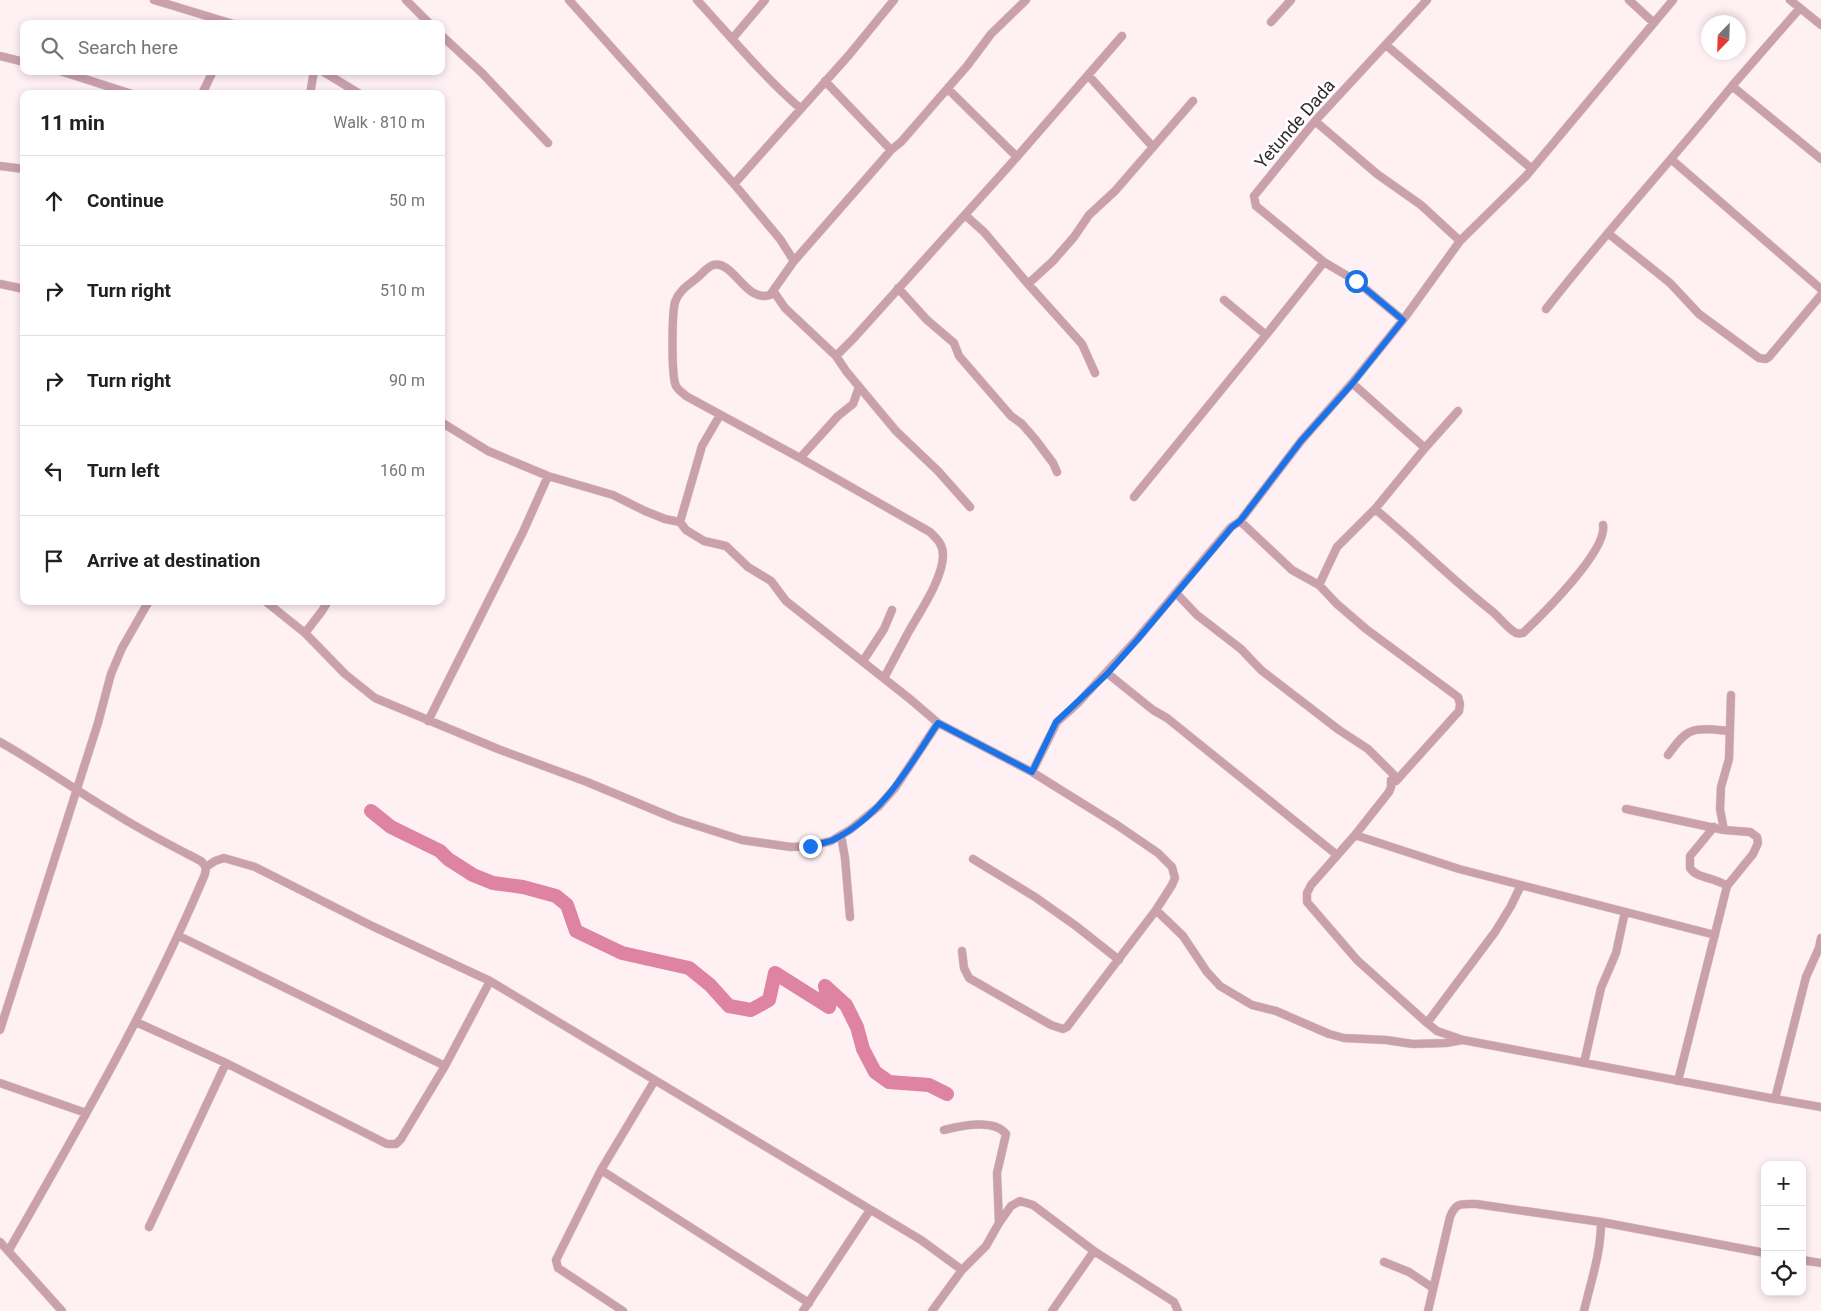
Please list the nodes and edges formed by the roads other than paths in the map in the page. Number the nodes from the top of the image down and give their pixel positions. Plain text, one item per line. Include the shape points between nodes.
1 (154, 0) edge
2 (406, 0) edge
3 (568, 0) edge
4 (697, 0) edge
5 (765, 0) edge
6 (894, 0) edge
7 (1026, 0) edge
8 (1291, 0) edge
9 (1427, 0) edge
10 (1629, 0) edge
11 (1673, 0) edge
12 (1790, 0) edge
13 (1800, 8) junction
14 (220, 20) edge
15 (426, 20) edge
16 (1271, 22) dead end
17 (1654, 22) junction
18 (1821, 26) edge
19 (1122, 36) dead end
20 (445, 39) edge
21 (732, 39) junction
22 (1386, 45) junction
23 (0, 56) edge
24 (20, 61) edge
25 (73, 75) edge
26 (210, 75) edge
27 (313, 75) edge
28 (329, 75) edge
29 (1088, 75) junction
30 (825, 81) junction
31 (1732, 86) junction
32 (948, 89) junction
33 (119, 90) edge
34 (204, 90) edge
35 (311, 90) edge
36 (353, 90) edge
37 (1193, 100) dead end
38 (801, 109) junction
39 (1315, 121) junction
40 (548, 143) dead end
41 (1153, 147) junction
42 (891, 150) junction
43 (1017, 157) junction
44 (1821, 159) edge
45 (1672, 160) junction
46 (0, 166) edge
47 (20, 168) edge
48 (1532, 169) junction
49 (734, 184) junction
50 (965, 215) junction
51 (1609, 234) junction
52 (1460, 241) junction
53 (794, 261) junction
54 (1324, 262) junction
55 (0, 284) edge
56 (1028, 284) junction
57 (20, 288) edge
58 (898, 288) junction
59 (1821, 289) edge
60 (774, 292) junction
61 (1821, 295) edge
62 (1224, 300) dead end
63 (1546, 309) dead end
64 (1403, 320) junction
65 (1266, 335) junction
66 (836, 356) junction
67 (1095, 373) dead end
68 (1352, 384) junction
69 (859, 387) junction
70 (1458, 411) dead end
71 (720, 415) junction
72 (445, 424) edge
73 (1425, 448) junction
74 (800, 458) junction
75 (1057, 472) dead end
76 (548, 476) junction
77 (1134, 497) dead end
78 (970, 507) dead end
79 (1375, 509) junction
80 (1240, 521) junction
81 (680, 522) junction
82 (1603, 525) dead end
83 (1319, 585) junction
84 (1177, 594) junction
85 (146, 605) edge
86 (270, 605) edge
87 (326, 605) edge
88 (892, 610) dead end
89 (305, 633) junction
90 (863, 662) junction
91 (1107, 674) junction
92 (884, 678) junction
93 (1731, 695) dead end
94 (428, 721) junction
95 (938, 723) junction
96 (1730, 731) junction
97 (0, 742) edge
98 (1668, 755) dead end
99 (1032, 772) junction
100 (1391, 787) junction
101 (76, 790) junction
102 (1626, 809) dead end
103 (1714, 828) junction
104 (1724, 830) junction
105 (1354, 834) junction
106 (840, 836) junction
107 (1337, 855) junction
108 (973, 859) dead end
109 (206, 867) junction
110 (1521, 885) junction
111 (1727, 886) junction
112 (1156, 910) junction
113 (1625, 912) junction
114 (850, 917) dead end
115 (1715, 935) junction
116 (179, 936) junction
117 (1821, 938) edge
118 (1820, 949) edge
119 (962, 951) dead end
120 (1118, 960) junction
121 (490, 981) junction
122 (136, 1022) junction
123 (1427, 1024) junction
124 (0, 1030) edge
125 (1463, 1040) junction
126 (226, 1063) junction
127 (1584, 1063) junction
128 (445, 1066) junction
129 (655, 1080) junction
130 (1678, 1082) junction
131 (0, 1084) edge
132 (1775, 1099) junction
133 (1821, 1107) edge
134 (86, 1113) junction
135 (944, 1130) dead end
136 (601, 1170) junction
137 (870, 1210) junction
138 (1601, 1222) junction
139 (999, 1223) junction
140 (149, 1227) dead end
141 (0, 1242) edge
142 (8, 1250) junction
143 (1094, 1251) junction
144 (1761, 1252) edge
145 (1806, 1261) edge
146 (1384, 1262) dead end
147 (1821, 1263) edge
148 (962, 1270) junction
149 (1433, 1288) junction
150 (809, 1303) junction
151 (62, 1311) edge
152 (623, 1311) edge
153 (803, 1311) edge
154 (932, 1311) edge
155 (1052, 1311) edge
156 (1178, 1311) edge
157 (1428, 1311) edge
158 (1584, 1311) edge

1 - 14 street
2 - 15 street
3 - 49 street
4 - 21 street
5 - 21 street
6 - 30 street
7 - 32 street via 991,34
8 - 16 street
9 - 22 street, Yetunde Dada
10 - 17 street
11 - 17 street
12 - 13 street
13 - 18 street
13 - 31 street
17 - 48 street
19 - 29 street
20 - 40 street
21 - 38 street
22 - 39 street, Yetunde Dada
22 - 48 street
23 - 24 street
25 - 33 street
26 - 34 street
27 - 35 street
28 - 36 street
29 - 41 street
29 - 43 street
30 - 38 street
30 - 42 street
31 - 44 street
31 - 45 street
32 - 42 street
32 - 43 street
37 - 41 street
38 - 49 street
39 - 52 street via 1376,174 1421,205
39 - 54 street, Yetunde Dada via 1254,196 1254,202
41 - 56 street
42 - 53 street
43 - 50 street
45 - 51 street via 1636,198
45 - 59 street
46 - 47 street
48 - 52 street
49 - 53 street
50 - 56 street via 984,232
50 - 58 street
51 - 61 street via 1670,283 1699,314 1759,358 1769,356
51 - 63 street
52 - 64 street
53 - 60 street
54 - 64 street via 1356,281
54 - 65 street
55 - 57 street
56 - 67 street via 1082,344
58 - 66 street
58 - 75 street via 927,320 954,343 959,356 1035,439
60 - 66 street via 785,308
60 - 71 street via 760,297 729,271 713,265 682,289 675,302 673,375 676,386 686,396
62 - 65 street
64 - 68 street
65 - 77 street
66 - 69 street
68 - 73 street
68 - 80 street via 1301,441
69 - 74 street via 853,404
69 - 78 street via 896,431
70 - 73 street
71 - 74 street
71 - 81 street via 702,446
72 - 76 street via 488,451
73 - 79 street
74 - 92 street via 930,532 940,542 943,556 938,577
76 - 81 street via 613,495 645,511
76 - 94 street
79 - 82 street via 1459,586 1520,633 1556,601 1589,559 1604,532
79 - 83 street via 1337,547
80 - 83 street via 1292,570
80 - 84 street
81 - 90 street via 686,530 704,541 726,546 748,567 771,581 786,601
83 - 100 street via 1366,629 1458,697 1458,711
84 - 91 street
84 - 100 street via 1261,670 1368,749 1398,779 1391,780
85 - 101 street via 111,674
86 - 89 street
87 - 89 street
88 - 90 street
89 - 94 street via 345,674 375,698
90 - 92 street
91 - 99 street via 1056,722
91 - 107 street
92 - 95 street
93 - 96 street
94 - 106 street via 720,834 790,847 831,841
95 - 99 street
95 - 106 street via 895,788 878,807
96 - 98 street via 1690,732
96 - 104 street via 1720,809
97 - 101 street
99 - 112 street via 1117,825 1158,853 1172,867 1175,878
100 - 105 street
101 - 109 street
101 - 124 street
102 - 103 street
103 - 104 street
103 - 111 street via 1690,856 1690,868 1696,875 1714,878
104 - 111 street via 1750,832 1757,837 1758,843
105 - 107 street
105 - 110 street via 1459,869
106 - 114 street
107 - 123 street via 1311,885 1307,902 1357,960
108 - 120 street via 1035,897
109 - 116 street
109 - 121 street via 224,858 255,867
110 - 113 street
110 - 123 street via 1495,932
111 - 115 street
112 - 120 street
112 - 125 street via 1182,936 1220,986 1252,1004 1344,1038 1413,1044
113 - 115 street
113 - 127 street via 1616,954 1596,1004
115 - 130 street
116 - 122 street
116 - 128 street
117 - 118 street
118 - 132 street via 1806,977
119 - 120 street via 969,978 1051,1025 1063,1028
121 - 128 street
121 - 129 street
122 - 126 street
122 - 134 street
123 - 125 street
125 - 127 street
126 - 128 street via 388,1144 396,1144 401,1139
126 - 140 street
127 - 130 street
129 - 136 street
129 - 137 street
130 - 132 street
131 - 134 street
132 - 133 street
134 - 142 street
135 - 139 street via 966,1124 983,1124 1006,1134 997,1173
136 - 150 street
136 - 152 street via 556,1262 558,1268
137 - 148 street via 921,1240
137 - 150 street
138 - 144 street
138 - 149 street via 1476,1204 1457,1205 1450,1217
138 - 158 street via 1598,1259
139 - 143 street via 1016,1202 1028,1202
139 - 148 street via 986,1246
141 - 142 street
142 - 151 street
143 - 155 street
143 - 156 street via 1174,1302
145 - 147 street
146 - 149 street via 1409,1272
148 - 154 street
149 - 157 street
150 - 153 street

